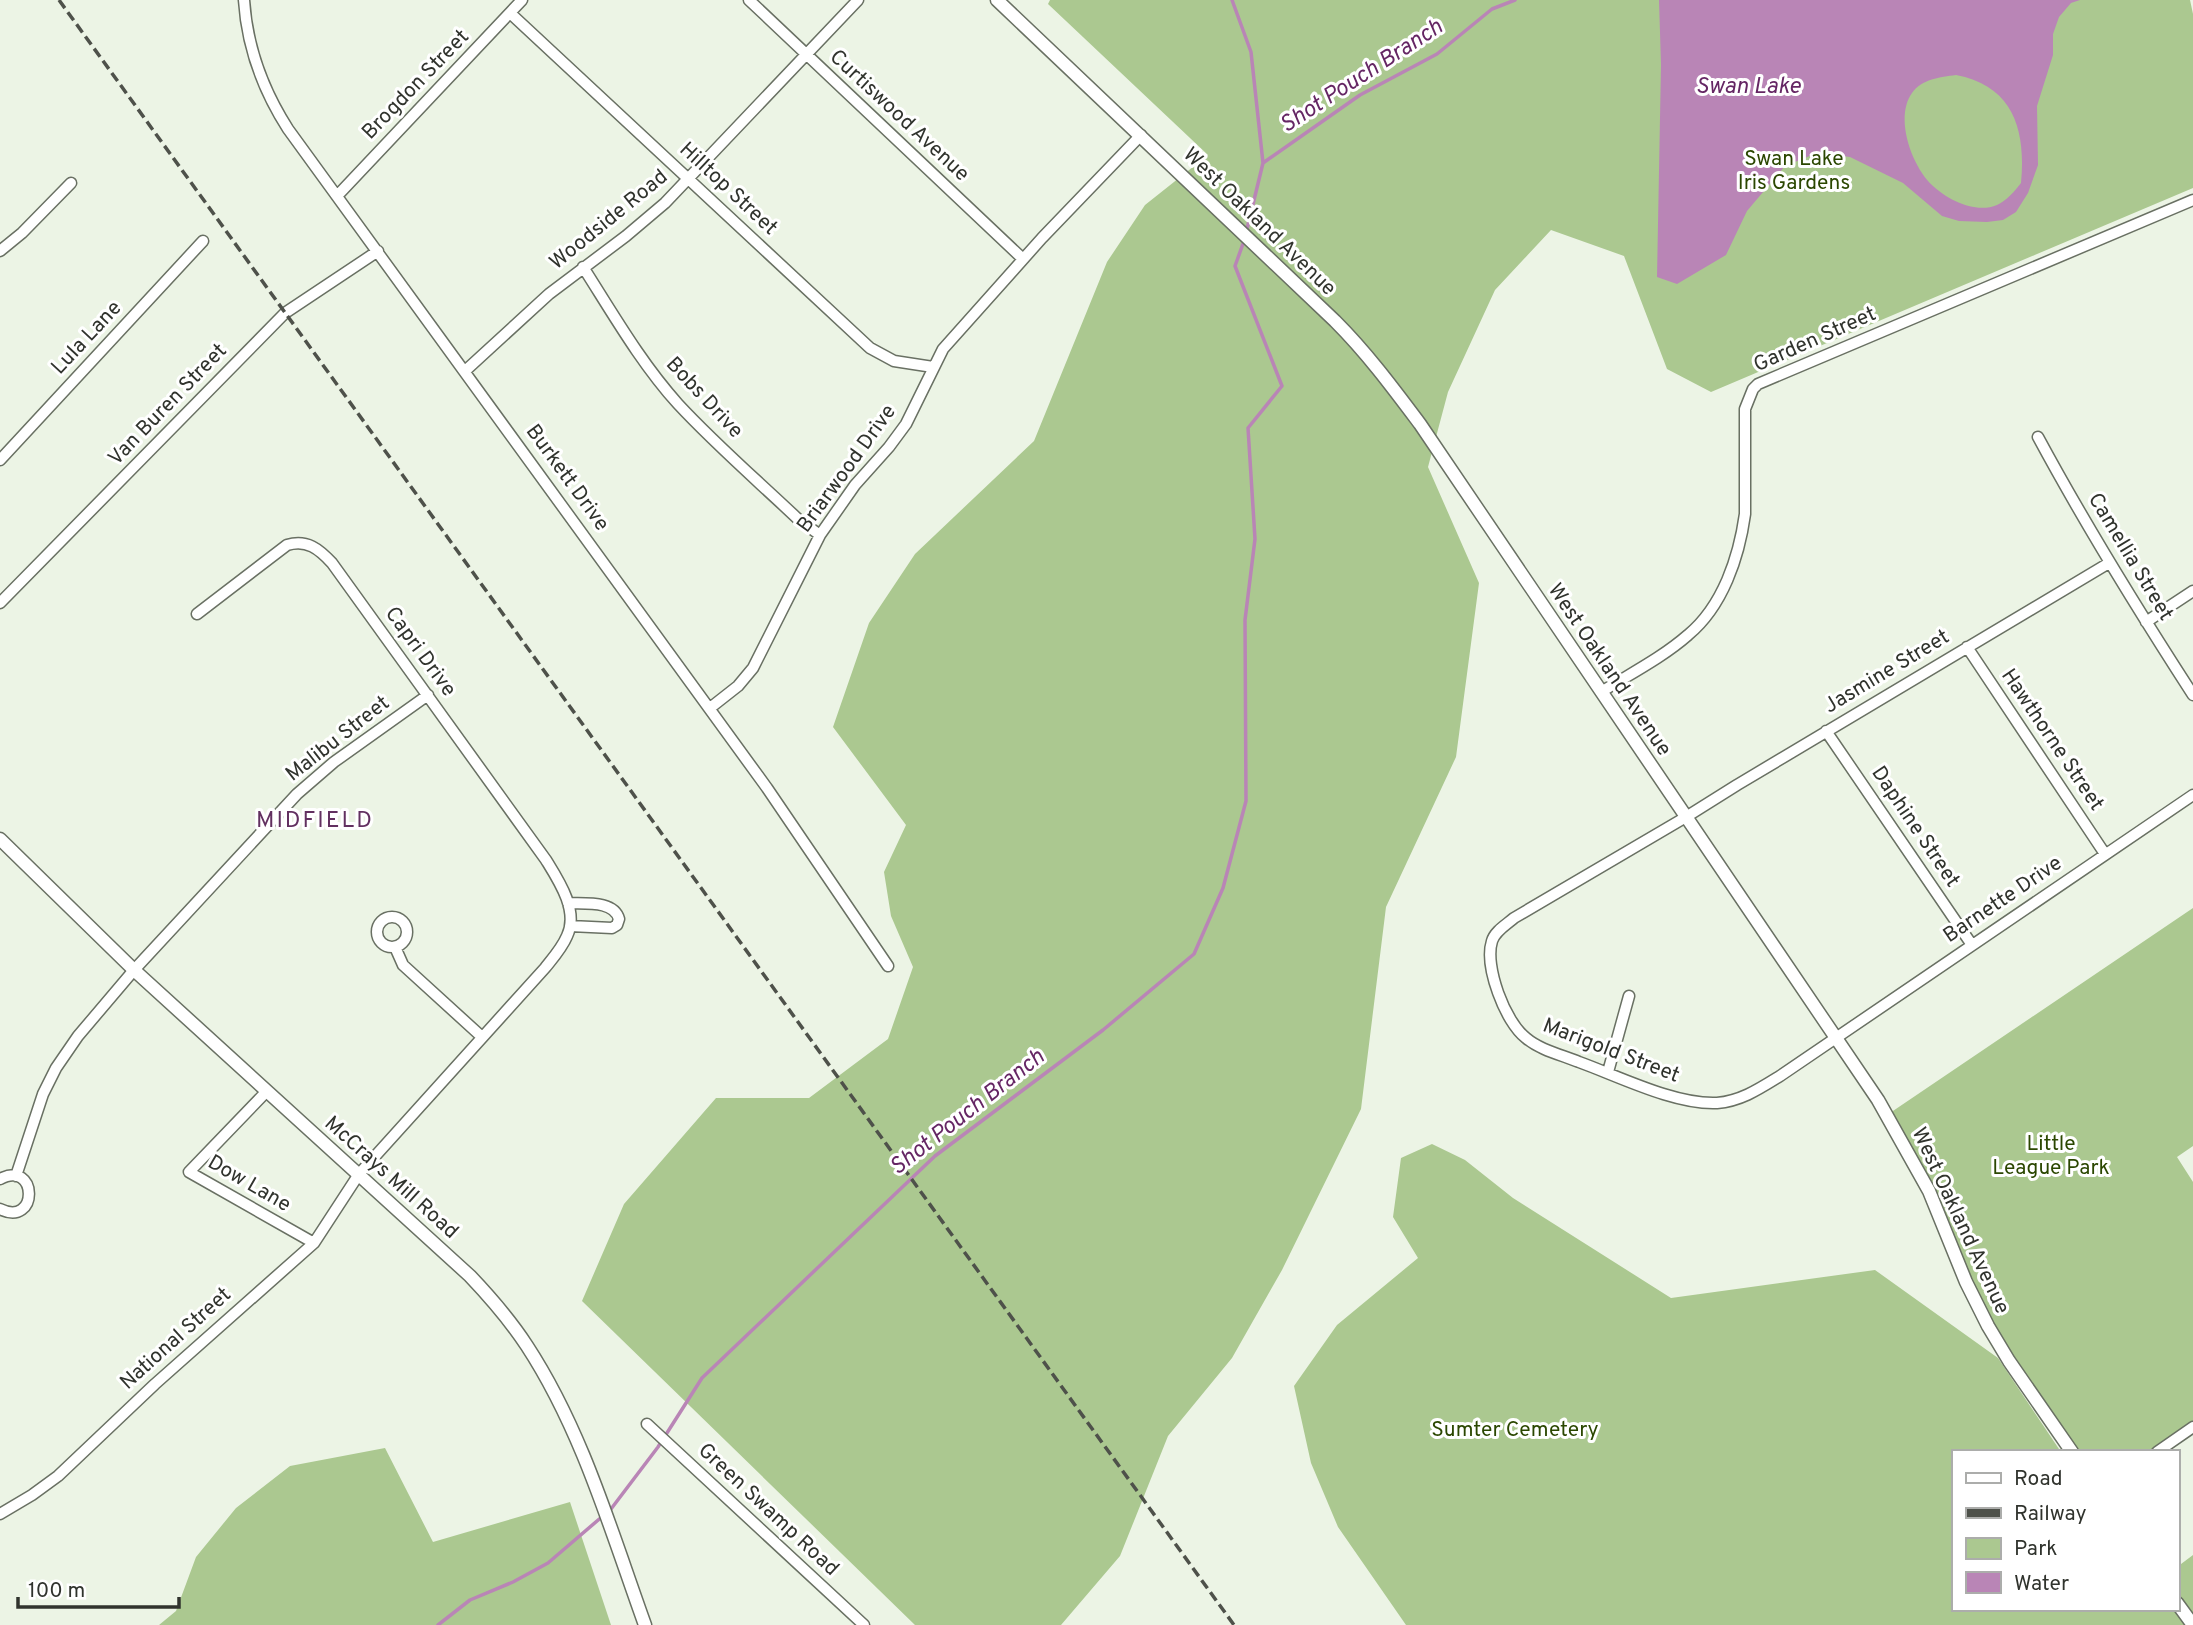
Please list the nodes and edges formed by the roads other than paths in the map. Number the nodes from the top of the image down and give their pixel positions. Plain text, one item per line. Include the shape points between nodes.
1 (244, 0) edge
2 (522, 0) edge
3 (749, 0) edge
4 (858, 0) edge
5 (997, 0) edge
6 (510, 13) junction
7 (806, 54) junction
8 (1141, 135) junction
9 (689, 178) junction
10 (71, 183) dead end
11 (337, 196) junction
12 (2193, 200) edge
13 (203, 241) dead end
14 (0, 251) edge
15 (378, 251) junction
16 (1023, 259) junction
17 (583, 267) junction
18 (933, 367) junction
19 (465, 371) junction
20 (2038, 437) dead end
21 (0, 460) edge
22 (820, 535) junction
23 (2109, 563) junction
24 (2193, 592) edge
25 (0, 603) edge
26 (197, 614) dead end
27 (2146, 622) junction
28 (1967, 647) junction
29 (1601, 692) junction
30 (428, 695) junction
31 (2193, 695) edge
32 (710, 708) junction
33 (1826, 731) junction
34 (2193, 794) edge
35 (1686, 817) junction
36 (0, 839) edge
37 (2105, 854) junction
38 (568, 903) junction
39 (570, 926) junction
40 (1972, 945) junction
41 (395, 947) dead end
42 (888, 966) dead end
43 (134, 970) junction
44 (1629, 996) dead end
45 (482, 1037) junction
46 (1835, 1038) junction
47 (1608, 1072) junction
48 (267, 1091) junction
49 (359, 1174) junction
50 (16, 1176) junction
51 (0, 1179) edge
52 (0, 1209) edge
53 (314, 1243) junction
54 (647, 1424) dead end
55 (2193, 1427) edge
56 (2071, 1450) edge
57 (2160, 1450) edge
58 (0, 1514) edge
59 (2179, 1606) edge
60 (645, 1625) edge
61 (864, 1625) edge
62 (2193, 1625) edge

1 - 11 street, Burkett Drive via 254,57 268,92
2 - 6 street, Brogdon Street
3 - 7 street, Curtiswood Avenue
4 - 7 street, Woodside Road
5 - 8 street, West Oakland Avenue
6 - 9 street, Hilltop Street
6 - 11 street, Brogdon Street
7 - 9 street, Woodside Road
7 - 16 street, Curtiswood Avenue
8 - 16 street, Briarwood Drive
8 - 29 street, West Oakland Avenue via 1354,340 1393,387
9 - 17 street, Woodside Road via 626,236
9 - 18 street, Hilltop Street via 870,348 894,361
10 - 14 street
11 - 15 street, Burkett Drive
12 - 29 street, Garden Street via 1758,384 1745,409 1743,530 1717,600 1688,636
13 - 21 street, Lula Lane
15 - 19 street, Burkett Drive
15 - 25 street, Van Buren Street via 285,313
16 - 18 street, Briarwood Drive via 953,336
17 - 19 street, Woodside Road
17 - 22 street, Bobs Drive via 678,404
18 - 22 street, Briarwood Drive via 899,434
19 - 32 street, Burkett Drive
20 - 23 street, Camellia Street
22 - 32 street, Briarwood Drive via 754,667
23 - 27 street, Camellia Street
23 - 28 street, Jasmine Street
24 - 27 street
26 - 30 street, Capri Drive via 278,551 296,542 305,543 332,562
27 - 31 street, Camellia Street
28 - 33 street, Jasmine Street
28 - 37 street, Hawthorne Street
29 - 35 street, West Oakland Avenue
30 - 38 street, Capri Drive via 546,860
30 - 43 street, Malibu Street via 297,794
32 - 42 street, Burkett Drive
33 - 35 street, Jasmine Street
33 - 40 street, Daphine Street
34 - 37 street, Barnette Drive
35 - 46 street, West Oakland Avenue
35 - 47 street, Marigold Street via 1514,918 1495,934 1492,943 1492,970 1514,1028 1535,1044
36 - 43 street, McCrays Mill Road
37 - 40 street, Barnette Drive
38 - 39 street, Capri Drive
38 - 39 street via 608,907 619,919 612,928
39 - 45 street via 564,943 545,968
40 - 46 street, Barnette Drive
41 - 45 street via 403,965
43 - 48 street, McCrays Mill Road
43 - 50 street, Malibu Street via 56,1068
44 - 47 street
45 - 49 street
46 - 47 street, Marigold Street via 1759,1090 1735,1100 1676,1098
46 - 56 street, West Oakland Avenue via 1912,1158 1988,1326
48 - 49 street, McCrays Mill Road
48 - 53 street, Dow Lane via 189,1172
49 - 53 street, National Street
49 - 60 street, McCrays Mill Road via 470,1276 526,1345 563,1410
50 - 51 street
50 - 52 street via 29,1188 27,1204 15,1212
53 - 58 street, National Street via 58,1476
54 - 61 street, Green Swamp Road
55 - 57 street
59 - 62 street

